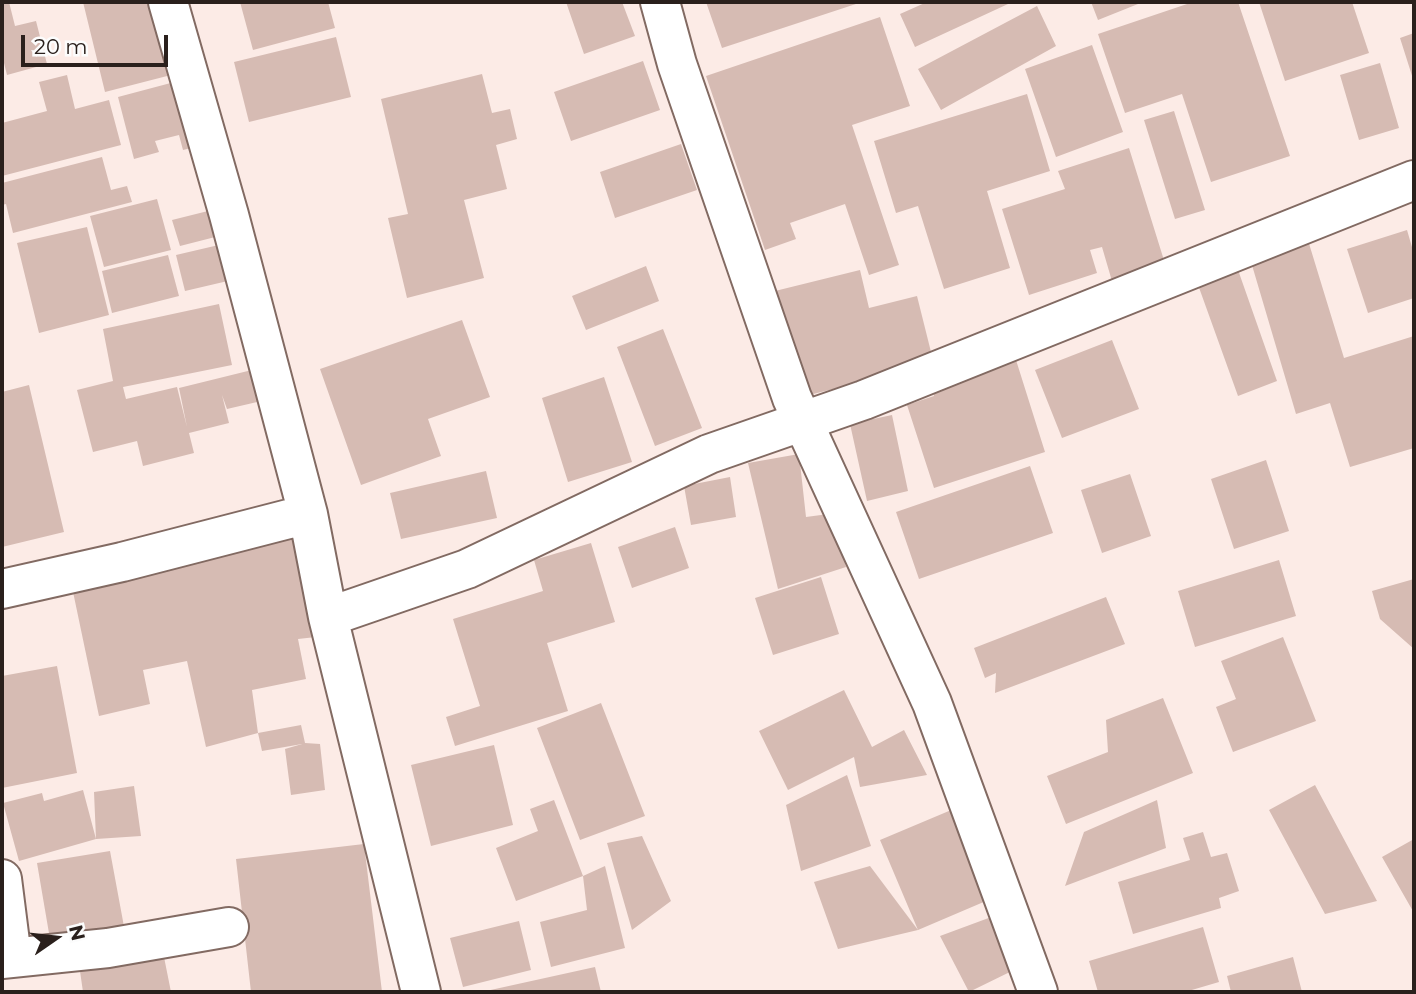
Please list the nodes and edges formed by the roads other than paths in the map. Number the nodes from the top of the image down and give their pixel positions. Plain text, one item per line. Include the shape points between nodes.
1 (168, 2) edge
2 (660, 2) edge
3 (1414, 180) edge
4 (803, 422) junction
5 (308, 514) junction
6 (2, 589) edge
7 (328, 617) junction
8 (2, 879) edge
9 (229, 928) dead end
10 (7, 958) edge
11 (421, 992) edge
12 (1038, 992) edge

1 - 5 street
2 - 4 street via 677,64
3 - 4 street
4 - 7 street via 709,454 467,569
4 - 12 street via 932,703
5 - 6 street
5 - 7 street
7 - 11 street
8 - 10 street
9 - 10 street via 108,948

